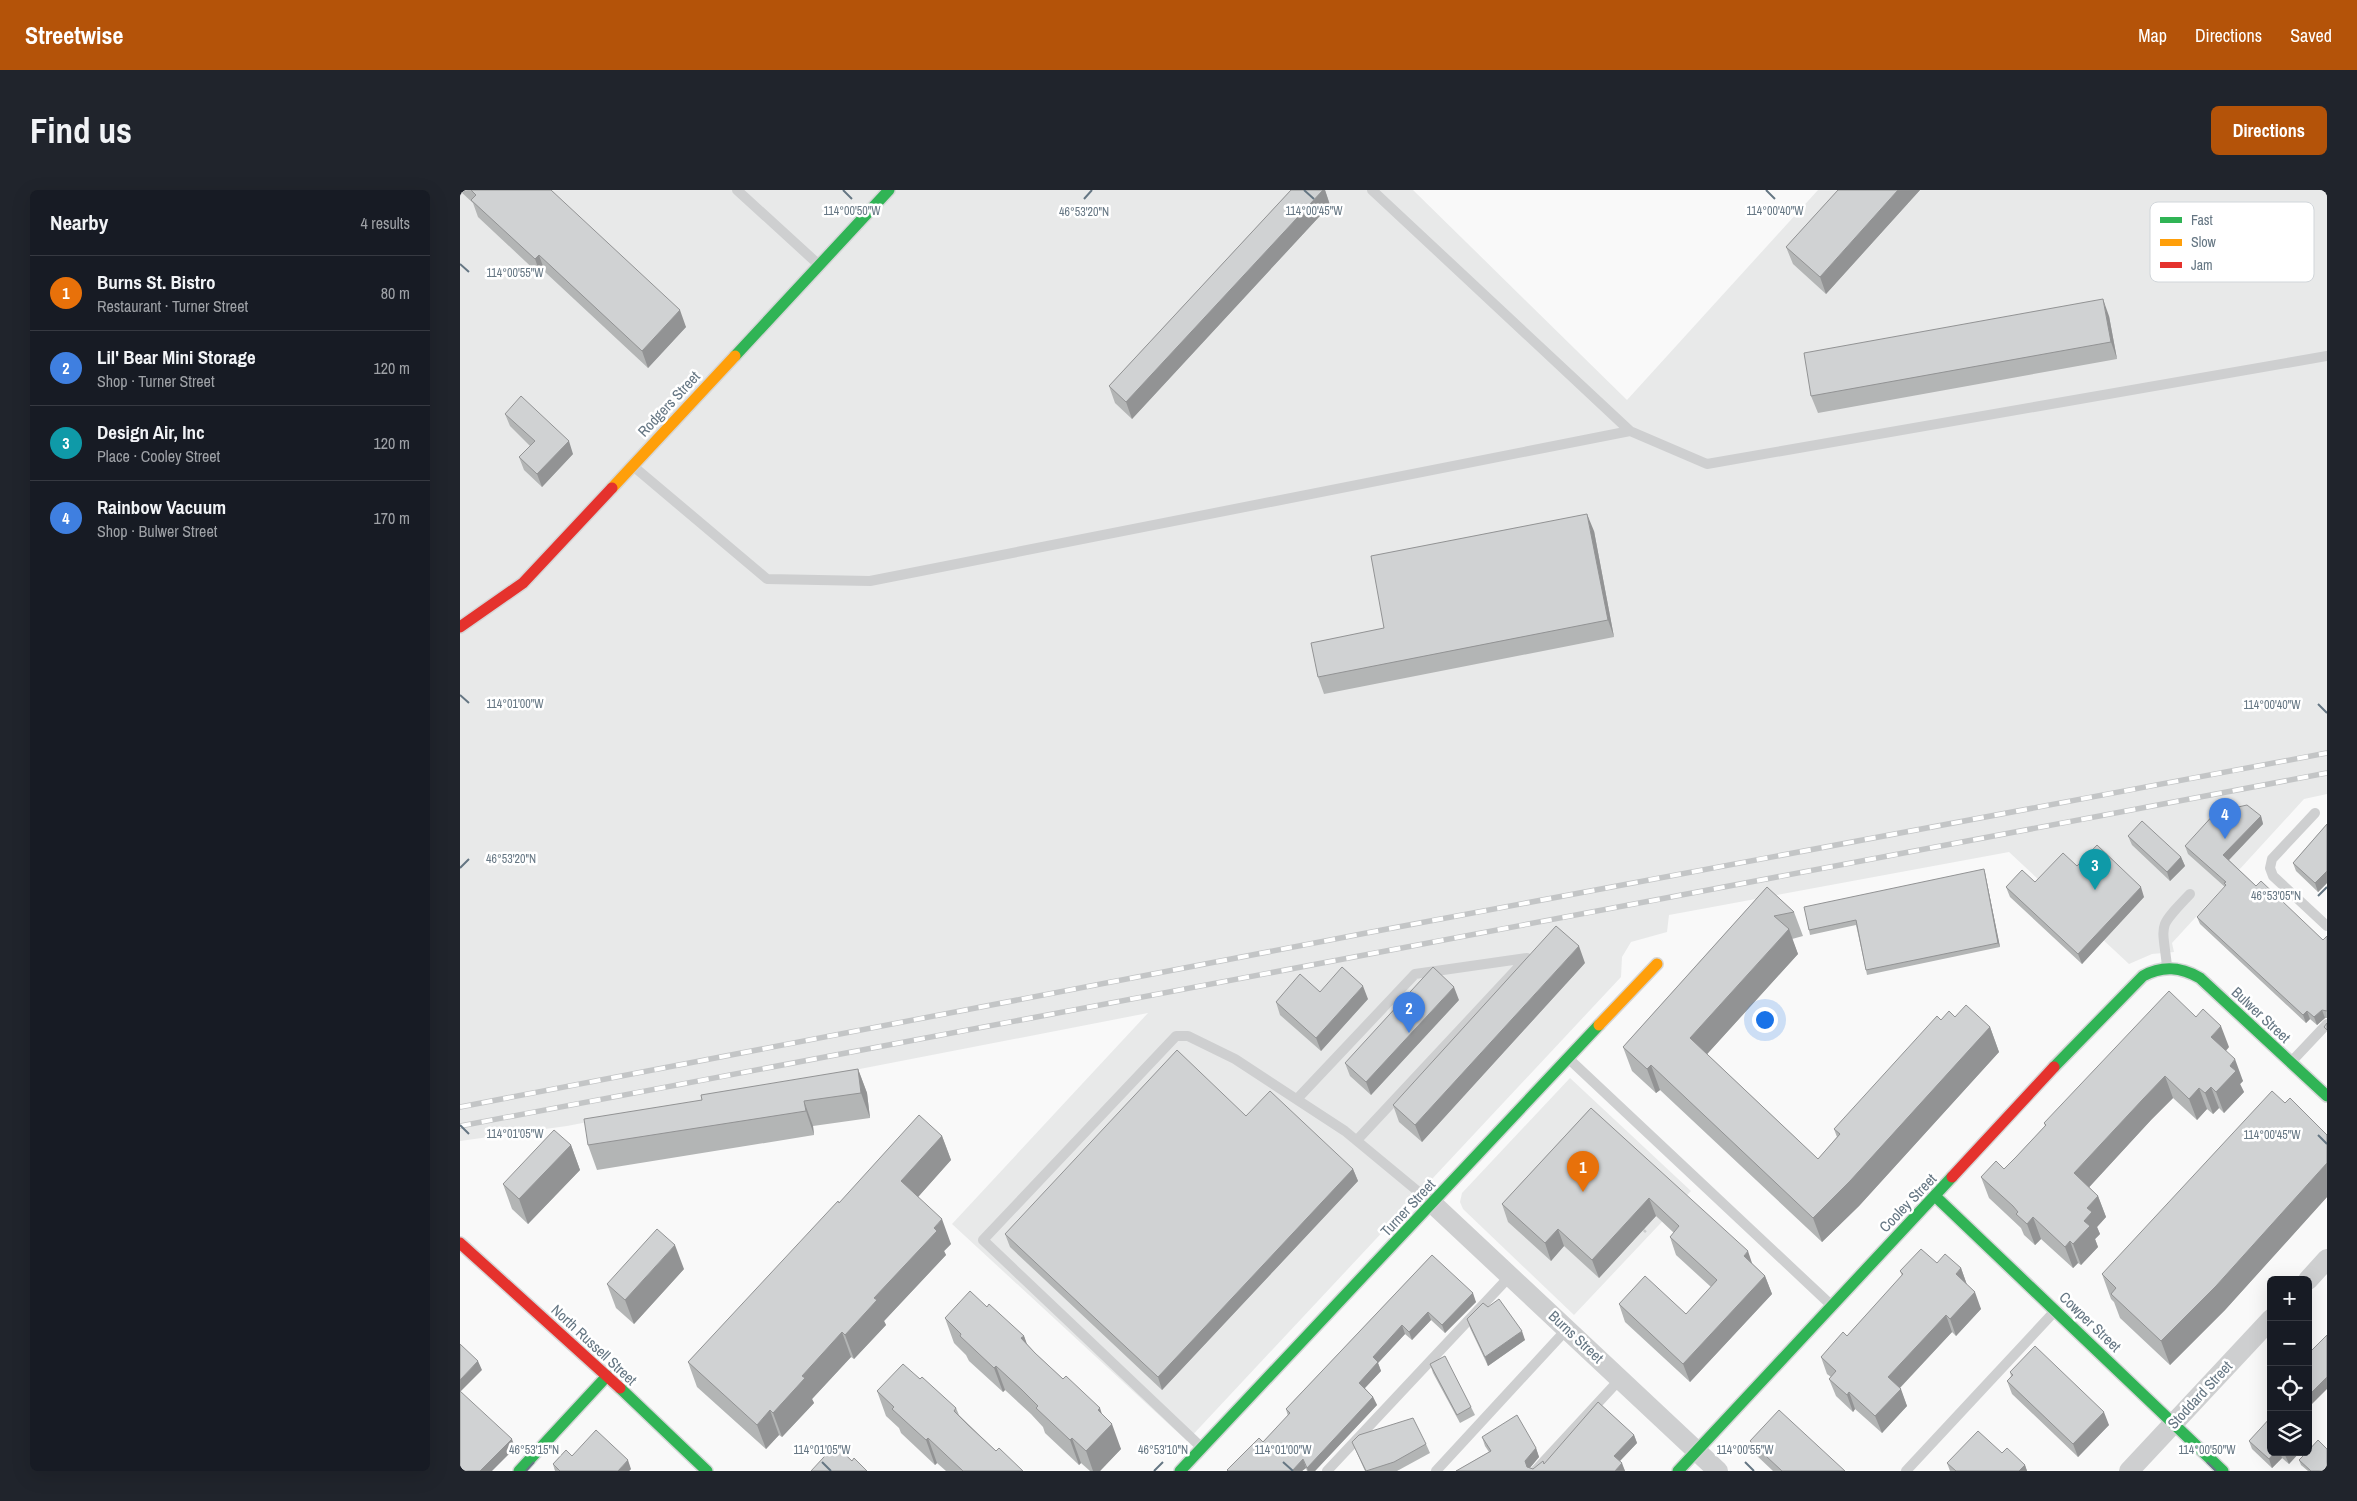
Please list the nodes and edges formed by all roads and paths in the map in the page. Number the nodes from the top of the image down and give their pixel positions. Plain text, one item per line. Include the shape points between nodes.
1 (737, 190) edge
2 (889, 190) edge
3 (1372, 190) edge
4 (819, 265) junction
5 (2327, 356) edge
6 (1630, 431) junction
7 (632, 465) junction
8 (460, 627) edge
9 (2315, 813) dead end
10 (2190, 894) dead end
11 (2327, 926) edge
12 (1657, 964) dead end
13 (2167, 968) junction
14 (2327, 1024) edge
15 (1568, 1059) junction
16 (2290, 1063) junction
17 (2327, 1096) edge
18 (1297, 1100) junction
19 (1358, 1139) junction
20 (1935, 1196) junction
21 (1433, 1204) junction
22 (460, 1243) edge
23 (2327, 1259) edge
24 (1510, 1276) junction
25 (2312, 1276) edge
26 (1831, 1305) junction
27 (2057, 1310) junction
28 (2269, 1321) edge
29 (1567, 1329) junction
30 (607, 1376) junction
31 (1621, 1378) junction
32 (2172, 1424) junction
33 (1202, 1447) junction
34 (1697, 1451) junction
35 (519, 1471) edge
36 (707, 1471) edge
37 (1180, 1471) edge
38 (1326, 1471) edge
39 (1436, 1471) edge
40 (1535, 1471) edge
41 (1678, 1471) edge
42 (1718, 1471) edge
43 (1906, 1471) edge
44 (2129, 1471) edge
45 (2223, 1471) edge

1 - 4 lane
2 - 4 street, Rodgers Street
3 - 6 lane
4 - 7 street, Rodgers Street
5 - 6 lane via 1706,464
6 - 7 lane via 870,581 767,579
7 - 8 street, Rodgers Street via 523,583
9 - 11 lane via 2272,859 2270,868 2273,876
10 - 13 lane via 2162,928
12 - 15 street, Turner Street
13 - 16 street, Bulwer Street via 2187,971 2200,978
13 - 20 street, Cooley Street via 2155,969 2142,976
14 - 16 lane
15 - 21 street, Turner Street
15 - 26 lane
16 - 17 street, Bulwer Street
18 - 19 lane
18 - 19 lane via 1415,974 1527,958
18 - 33 lane via 1235,1059 1188,1036 1176,1036 983,1240
19 - 21 lane
20 - 26 street, Cooley Street
20 - 27 street, Cowper Street
21 - 24 street, Burns Street
21 - 33 street, Turner Street
22 - 30 street, North Russell Street
23 - 25 street
24 - 29 street, Burns Street
24 - 38 lane
26 - 34 street, Cooley Street
27 - 32 street, Cowper Street
27 - 43 lane
28 - 32 street, Stoddard Street
29 - 31 street, Burns Street
29 - 39 lane
30 - 35 street
30 - 36 street, North Russell Street
31 - 34 street, Burns Street
31 - 40 lane
32 - 44 street, Stoddard Street
32 - 45 street, Cowper Street
33 - 37 street, Turner Street
34 - 41 street, Cooley Street
34 - 42 street, Burns Street

